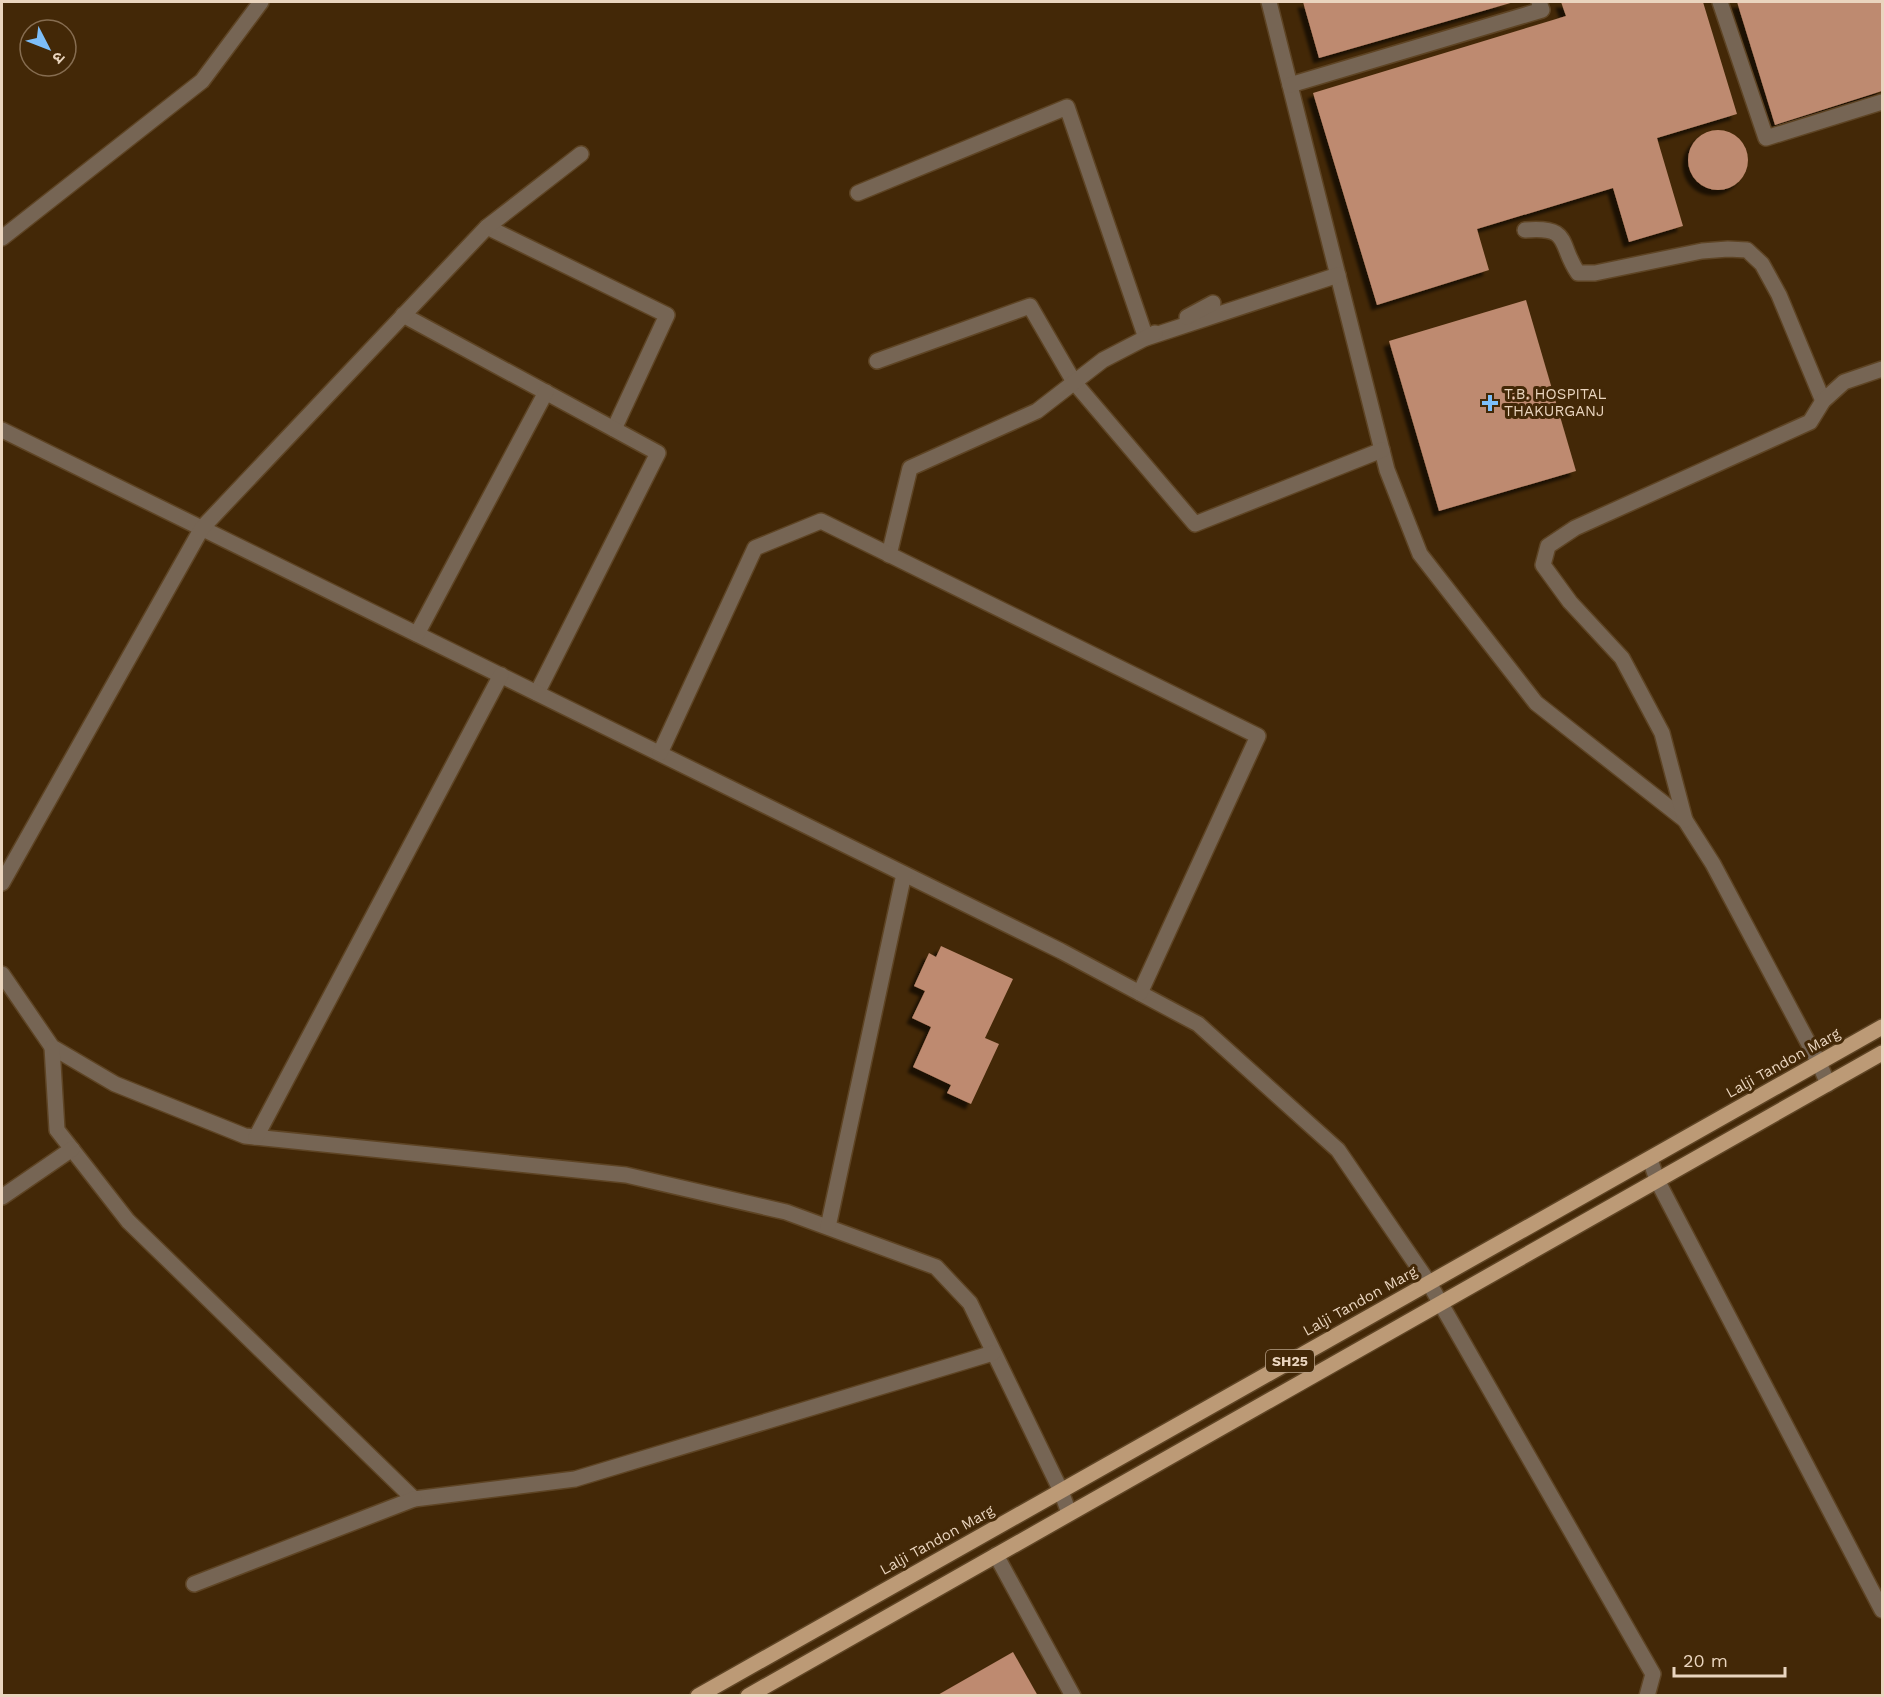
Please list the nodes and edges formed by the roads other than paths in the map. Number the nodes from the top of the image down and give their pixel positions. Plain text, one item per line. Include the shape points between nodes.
1 (261, 2) edge
2 (1269, 2) edge
3 (1539, 2) edge
4 (1720, 2) edge
5 (1290, 85) junction
6 (1882, 102) edge
7 (581, 153) dead end
8 (858, 193) dead end
9 (487, 227) junction
10 (1525, 230) dead end
11 (2, 238) edge
12 (1338, 275) junction
13 (1213, 303) dead end
14 (404, 315) junction
15 (1146, 338) junction
16 (877, 361) dead end
17 (1882, 369) edge
18 (1074, 382) junction
19 (546, 392) junction
20 (1823, 401) junction
21 (614, 429) junction
22 (2, 430) edge
23 (1382, 450) junction
24 (202, 528) junction
25 (889, 555) junction
26 (417, 634) junction
27 (501, 675) junction
28 (537, 693) junction
29 (660, 753) junction
30 (1685, 820) junction
31 (904, 874) junction
32 (2, 883) edge
33 (2, 974) edge
34 (1140, 993) junction
35 (1882, 1027) edge
36 (52, 1047) junction
37 (1882, 1053) edge
38 (1819, 1063) junction
39 (1828, 1084) junction
40 (256, 1137) junction
41 (72, 1149) junction
42 (1650, 1159) junction
43 (1657, 1180) junction
44 (2, 1197) edge
45 (828, 1227) junction
46 (1429, 1283) junction
47 (1441, 1303) junction
48 (993, 1353) junction
49 (1061, 1491) junction
50 (414, 1499) junction
51 (1070, 1513) junction
52 (996, 1555) junction
53 (194, 1584) dead end
54 (1882, 1610) edge
55 (698, 1695) edge
56 (748, 1695) edge
57 (1073, 1695) edge
58 (1647, 1695) edge

1 - 11 street via 202,81
2 - 5 street
3 - 5 street via 1542,10
4 - 6 street via 1766,138
5 - 12 street
7 - 9 street
8 - 15 street via 1067,107
9 - 14 street
9 - 21 street via 667,315
10 - 20 street via 1545,228 1558,233 1578,273 1596,273 1702,251 1747,250 1762,264 1779,295
12 - 15 street
12 - 23 street
13 - 15 street
14 - 19 street
14 - 24 street
15 - 18 street via 1103,360
16 - 18 street via 1030,306
17 - 20 street via 1844,382
18 - 23 street via 1195,524
18 - 25 street via 1037,411 910,468
19 - 21 street
19 - 26 street
20 - 30 street via 1810,422 1575,528 1548,546 1543,566 1622,658 1662,733
21 - 28 street via 658,453
22 - 24 street
23 - 30 street via 1420,554 1536,703
24 - 26 street
24 - 32 street
25 - 29 street via 821,521 754,548
25 - 34 street via 1258,736
26 - 27 street
27 - 28 street
27 - 40 street
28 - 29 street
29 - 31 street
30 - 38 street via 1713,864
31 - 34 street
31 - 45 street
33 - 36 street
34 - 46 street via 1198,1024 1338,1150
35 - 38 main road, Lalji Tandon Marg / SH25
36 - 40 street via 115,1084
36 - 41 street via 57,1130
37 - 39 main road, SH25
38 - 39 street
38 - 42 main road, Lalji Tandon Marg / SH25
39 - 43 main road, SH25
40 - 45 street via 626,1174 786,1212
41 - 44 street
41 - 50 street via 128,1221
42 - 43 street
42 - 46 main road, Lalji Tandon Marg / SH25
43 - 47 main road, SH25
43 - 54 street
45 - 48 street via 936,1267 970,1303
46 - 47 street
46 - 49 main road, Lalji Tandon Marg / SH25
47 - 51 main road, SH25
47 - 58 street via 1653,1674
48 - 49 street
48 - 50 street via 575,1479
49 - 51 street
49 - 55 main road, Lalji Tandon Marg / SH25
50 - 53 street
51 - 52 main road, SH25
52 - 56 main road, SH25
52 - 57 street

